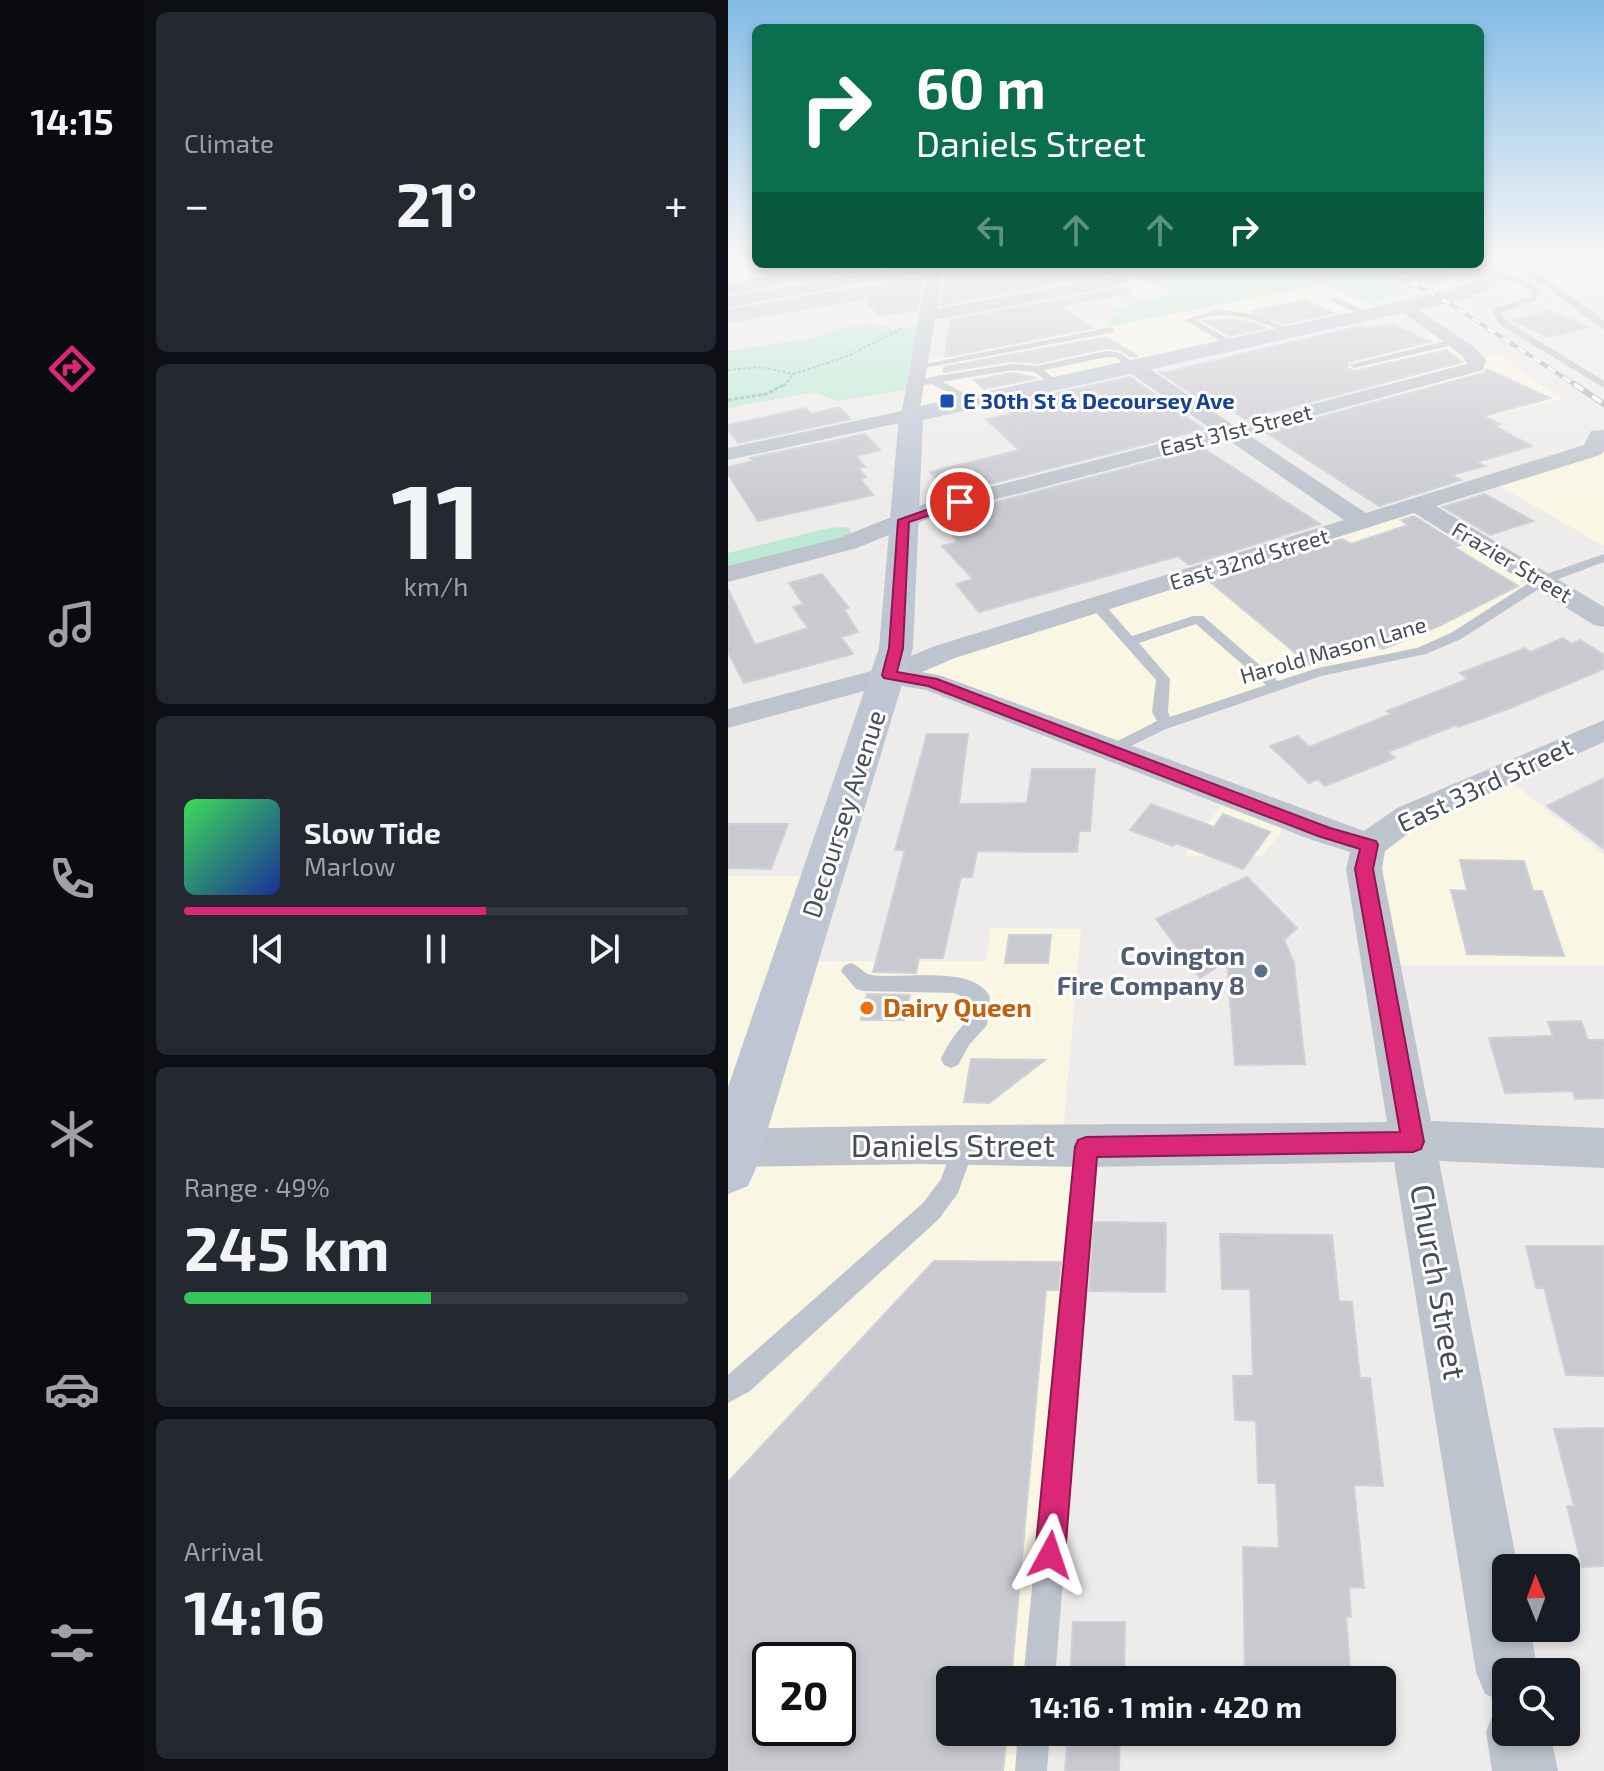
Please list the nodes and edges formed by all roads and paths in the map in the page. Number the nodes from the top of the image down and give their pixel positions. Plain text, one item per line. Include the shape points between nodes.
1 (872, 343) edge
2 (925, 343) edge
3 (1060, 343) edge
4 (1228, 343) edge
5 (1242, 343) edge
6 (1451, 343) edge
7 (1455, 343) edge
8 (1535, 343) edge
9 (1232, 345) junction
10 (1071, 362) junction
11 (1354, 365) dead end
12 (1134, 367) junction
13 (1037, 369) junction
14 (728, 370) edge
15 (793, 374) junction
16 (922, 376) junction
17 (1091, 376) junction
18 (1055, 384) junction
19 (1604, 385) edge
20 (728, 400) edge
21 (963, 405) junction
22 (911, 415) junction
23 (1228, 432) junction
24 (1598, 435) dead end
25 (908, 449) junction
26 (728, 454) edge
27 (1419, 506) junction
28 (904, 520) junction
29 (1365, 523) junction
30 (804, 530) dead end
31 (1604, 558) edge
32 (728, 574) edge
33 (1543, 580) junction
34 (1097, 605) junction
35 (1604, 619) edge
36 (1131, 641) junction
37 (889, 675) junction
38 (1276, 686) junction
39 (728, 719) edge
40 (1166, 724) junction
41 (1604, 730) edge
42 (1110, 749) junction
43 (1369, 845) junction
44 (851, 971) dead end
45 (951, 1059) dead end
46 (739, 1103) edge
47 (1413, 1142) junction
48 (964, 1145) junction
49 (1086, 1147) junction
50 (1604, 1148) edge
51 (731, 1158) edge
52 (728, 1390) edge
53 (1505, 1658) edge
54 (1040, 1666) edge
55 (1033, 1746) edge
56 (1521, 1746) edge
57 (1031, 1771) edge
58 (1525, 1771) edge

1 - 15 path
2 - 16 street, Decoursey Avenue
3 - 16 lane
4 - 9 lane
5 - 9 main road
6 - 11 lane
7 - 23 street, East 31st Street via 1477,360 1476,366
8 - 19 lane
9 - 12 main road
10 - 12 lane via 1112,354
10 - 13 lane
10 - 17 lane
12 - 17 main road
12 - 23 street
13 - 16 lane
13 - 18 lane
14 - 15 path via 760,366
15 - 20 path via 783,387
16 - 21 lane
16 - 22 street, Decoursey Avenue
17 - 18 main road
18 - 21 main road
21 - 22 main road
21 - 25 main road
22 - 25 main road, Decoursey Avenue
22 - 26 street
23 - 28 street, East 31st Street
23 - 29 street
24 - 27 street, East 32nd Street via 1599,444 1592,450
25 - 28 main road, Decoursey Avenue
27 - 29 street, East 32nd Street
27 - 33 street, Frazier Street
28 - 30 street via 835,522
28 - 32 street, East 31st Street via 848,543
28 - 37 main road, Decoursey Avenue via 896,648
29 - 34 street, East 32nd Street
31 - 33 lane, Harold Mason Lane
33 - 35 street, Frazier Street
33 - 38 lane, Harold Mason Lane via 1456,636 1421,651
34 - 36 lane
34 - 37 street, East 32nd Street
36 - 38 lane via 1198,619
36 - 40 lane via 1163,679 1160,712
37 - 39 street, East 32nd Street
37 - 42 street via 932,682
37 - 46 main road, Decoursey Avenue
38 - 40 lane, Harold Mason Lane
40 - 42 lane, Harold Mason Lane
41 - 43 street, East 33rd Street via 1409,816
42 - 43 street
43 - 47 street, Church Street via 1364,869
44 - 45 lane via 863,983 954,985 980,997 977,1025
46 - 51 main road, Decoursey Avenue
47 - 49 street, Daniels Street
47 - 50 street, Daniels Street
47 - 53 street, Church Street
48 - 49 street, Daniels Street
48 - 51 street, Daniels Street
48 - 52 lane via 950,1185 931,1211
49 - 54 lane
55 - 57 lane
56 - 58 street

